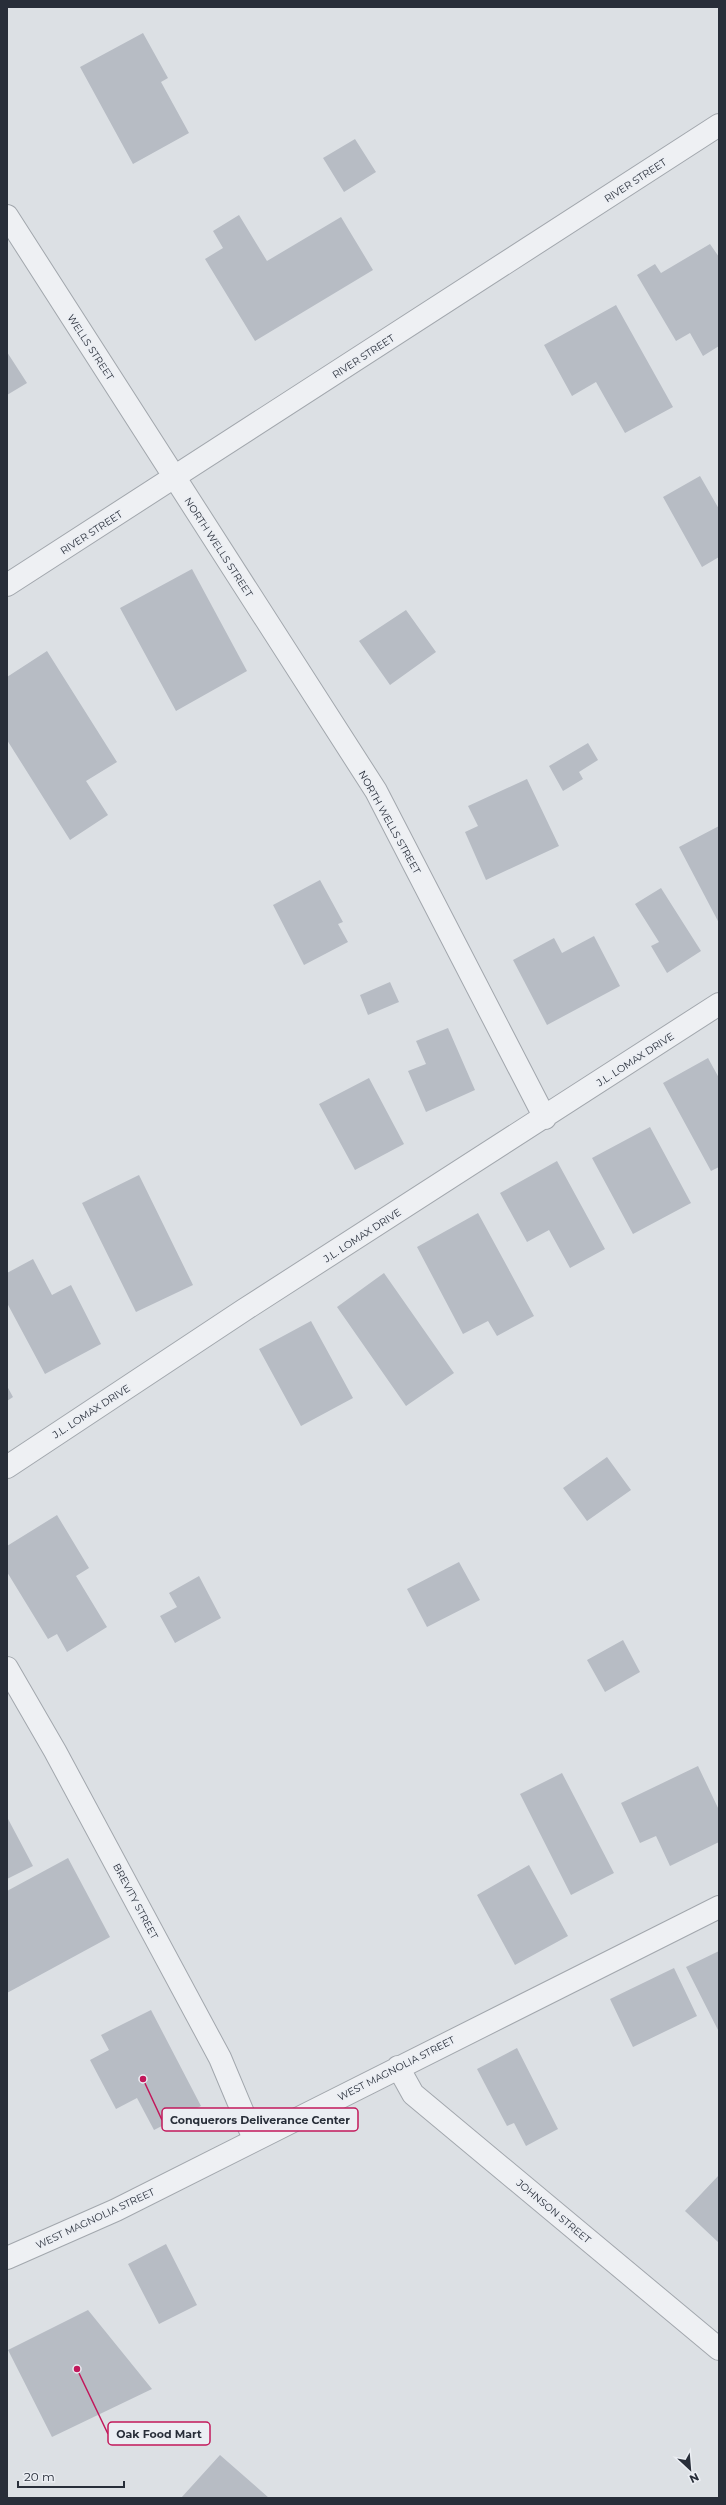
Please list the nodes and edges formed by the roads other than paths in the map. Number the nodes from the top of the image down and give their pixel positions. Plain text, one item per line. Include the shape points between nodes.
1 (719, 125) edge
2 (7, 216) edge
3 (175, 478) junction
4 (7, 585) edge
5 (719, 1004) edge
6 (545, 1118) junction
7 (7, 1467) edge
8 (7, 1668) edge
9 (719, 1907) edge
10 (398, 2067) junction
11 (254, 2139) junction
12 (7, 2258) edge
13 (719, 2349) edge

1 - 3 street, RIVER STREET
2 - 3 street, WELLS STREET
3 - 4 street, RIVER STREET
3 - 6 street, NORTH WELLS STREET via 376,791
5 - 6 street, J.L. LOMAX DRIVE
6 - 7 street, J.L. LOMAX DRIVE via 251,1306
8 - 11 street, BREVITY STREET via 55,1751 220,2058
9 - 10 street, WEST MAGNOLIA STREET
10 - 11 street, WEST MAGNOLIA STREET
10 - 13 street, JOHNSON STREET via 413,2094
11 - 12 street, WEST MAGNOLIA STREET via 116,2210

